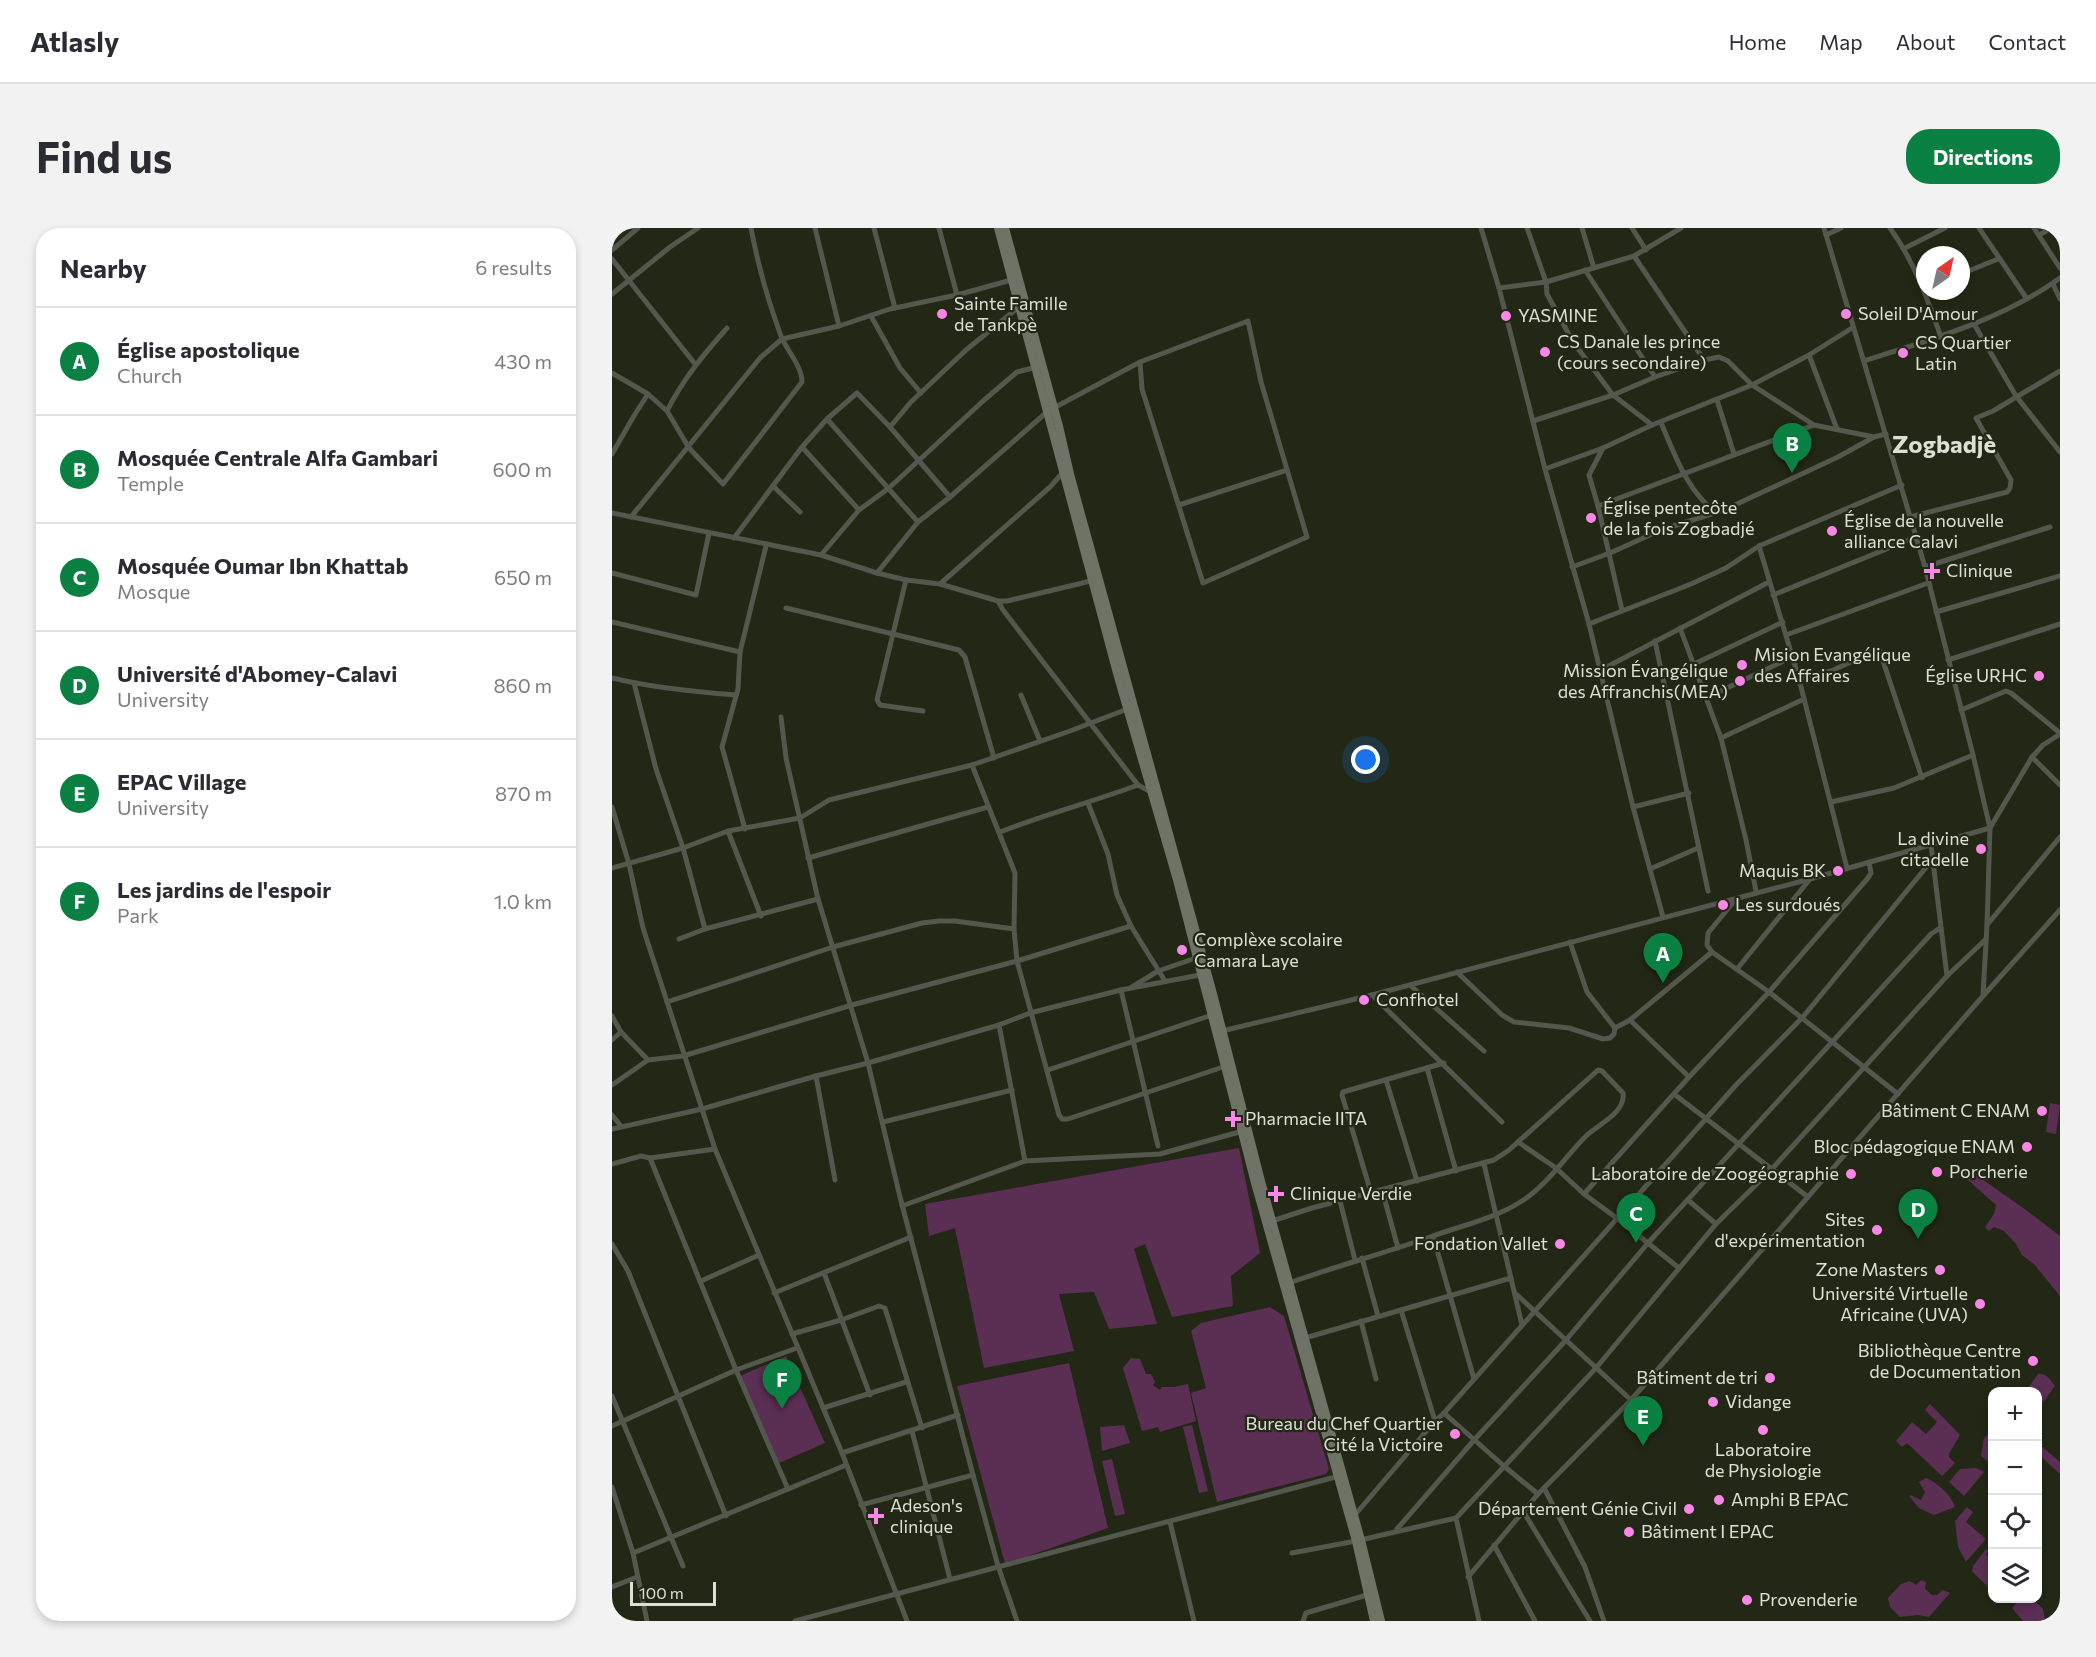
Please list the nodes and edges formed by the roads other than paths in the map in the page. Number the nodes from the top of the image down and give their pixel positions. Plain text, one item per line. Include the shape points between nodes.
1 (638, 228) edge
2 (698, 228) edge
3 (751, 228) edge
4 (815, 228) edge
5 (874, 228) edge
6 (939, 228) edge
7 (998, 228) edge
8 (1005, 228) edge
9 (1481, 228) edge
10 (1527, 228) edge
11 (1582, 228) edge
12 (1632, 228) edge
13 (1680, 228) edge
14 (1824, 228) edge
15 (1841, 228) edge
16 (1890, 228) edge
17 (1945, 228) edge
18 (1979, 228) edge
19 (2034, 228) edge
20 (2051, 228) edge
21 (1826, 235) junction
22 (2039, 235) junction
23 (1905, 248) junction
24 (612, 250) edge
25 (1646, 250) junction
26 (1634, 256) junction
27 (612, 259) edge
28 (1998, 259) junction
29 (1594, 267) junction
30 (2060, 268) edge
31 (1585, 270) junction
32 (1970, 270) edge
33 (1916, 271) edge
34 (2060, 278) edge
35 (629, 279) junction
36 (1015, 279) junction
37 (1546, 282) junction
38 (2053, 284) junction
39 (1499, 288) junction
40 (612, 294) edge
41 (957, 295) junction
42 (2060, 298) edge
43 (2027, 299) junction
44 (1929, 300) edge
45 (1022, 305) junction
46 (895, 308) junction
47 (871, 316) junction
48 (1974, 324) junction
49 (839, 326) junction
50 (727, 328) dead end
51 (1852, 328) junction
52 (1941, 337) junction
53 (782, 339) junction
54 (1809, 355) junction
55 (1704, 360) junction
56 (1864, 361) junction
57 (1140, 362) junction
58 (695, 364) junction
59 (1038, 367) junction
60 (2060, 371) edge
61 (612, 373) edge
62 (1655, 377) junction
63 (1752, 386) junction
64 (921, 393) junction
65 (648, 394) junction
66 (1613, 395) junction
67 (2016, 396) junction
68 (1717, 400) junction
69 (1051, 410) junction
70 (667, 411) junction
71 (827, 419) junction
72 (1533, 421) junction
73 (1661, 423) junction
74 (1652, 425) junction
75 (1814, 425) junction
76 (890, 427) junction
77 (1837, 429) junction
78 (1886, 434) junction
79 (1874, 437) junction
80 (802, 447) junction
81 (688, 448) junction
82 (1603, 448) junction
83 (2060, 452) edge
84 (612, 454) edge
85 (1734, 454) junction
86 (919, 461) junction
87 (1545, 469) junction
88 (1066, 470) junction
89 (1287, 470) junction
90 (1683, 474) junction
91 (1902, 485) junction
92 (773, 486) junction
93 (889, 488) junction
94 (950, 497) junction
95 (1179, 505) junction
96 (1598, 506) junction
97 (859, 510) junction
98 (612, 513) edge
99 (800, 513) dead end
100 (1716, 513) junction
101 (631, 517) junction
102 (1910, 517) junction
103 (918, 522) junction
104 (2050, 527) dead end
105 (709, 533) junction
106 (1916, 537) junction
107 (734, 538) junction
108 (766, 546) junction
109 (1759, 546) junction
110 (1610, 553) junction
111 (821, 555) junction
112 (1572, 567) junction
113 (1925, 567) junction
114 (612, 573) edge
115 (878, 573) junction
116 (2060, 576) edge
117 (906, 579) junction
118 (1096, 580) junction
119 (1769, 582) junction
120 (1929, 583) junction
121 (940, 584) junction
122 (1773, 595) junction
123 (998, 601) junction
124 (786, 608) dead end
125 (1622, 610) junction
126 (1936, 612) junction
127 (612, 622) edge
128 (1783, 622) junction
129 (1589, 624) junction
130 (2060, 624) edge
131 (1680, 628) junction
132 (893, 633) junction
133 (1786, 635) junction
134 (1655, 641) junction
135 (740, 652) junction
136 (1792, 657) junction
137 (1948, 660) junction
138 (1694, 664) junction
139 (1599, 671) junction
140 (612, 678) edge
141 (1799, 679) junction
142 (634, 683) junction
143 (736, 695) junction
144 (1021, 695) dead end
145 (1706, 698) junction
146 (1804, 699) junction
147 (1132, 708) junction
148 (1961, 710) junction
149 (923, 711) dead end
150 (781, 717) dead end
151 (1089, 723) junction
152 (2060, 733) edge
153 (1721, 738) junction
154 (1040, 741) junction
155 (1973, 754) junction
156 (2032, 757) junction
157 (994, 758) junction
158 (972, 765) junction
159 (1922, 778) junction
160 (1138, 785) junction
161 (2060, 785) edge
162 (1155, 792) junction
163 (1689, 793) junction
164 (1831, 802) junction
165 (1088, 804) junction
166 (612, 807) edge
167 (988, 807) junction
168 (1633, 807) junction
169 (800, 818) junction
170 (1990, 828) junction
171 (745, 829) junction
172 (728, 831) junction
173 (1000, 832) junction
174 (2060, 837) edge
175 (1931, 845) junction
176 (683, 848) junction
177 (1698, 848) junction
178 (808, 858) junction
179 (1933, 859) junction
180 (1869, 862) junction
181 (629, 864) junction
182 (612, 868) edge
183 (1650, 868) junction
184 (1847, 868) junction
185 (1810, 879) junction
186 (1708, 891) dead end
187 (1756, 891) junction
188 (1737, 898) junction
189 (818, 900) junction
190 (2060, 910) edge
191 (761, 916) junction
192 (1663, 918) junction
193 (1987, 925) junction
194 (1131, 926) junction
195 (1940, 928) junction
196 (705, 929) junction
197 (1014, 929) junction
198 (679, 939) dead end
199 (1985, 940) junction
200 (1570, 942) junction
201 (833, 947) junction
202 (1712, 952) junction
203 (1196, 958) junction
204 (1017, 962) junction
205 (1737, 969) junction
206 (1158, 971) junction
207 (1457, 972) junction
208 (1204, 974) junction
209 (1947, 976) junction
210 (1165, 981) junction
211 (1410, 985) junction
212 (1130, 988) junction
213 (1120, 990) junction
214 (1769, 992) junction
215 (1372, 994) junction
216 (1983, 996) junction
217 (667, 1002) junction
218 (852, 1005) junction
219 (1030, 1013) junction
220 (612, 1016) edge
221 (1212, 1016) junction
222 (1802, 1018) junction
223 (1630, 1020) junction
224 (999, 1024) junction
225 (1615, 1028) junction
226 (621, 1032) junction
227 (1220, 1032) junction
228 (612, 1040) edge
229 (1834, 1042) junction
230 (1132, 1043) junction
231 (1484, 1051) dead end
232 (683, 1056) junction
233 (648, 1060) junction
234 (868, 1063) junction
235 (1444, 1063) junction
236 (1226, 1066) junction
237 (1866, 1067) junction
238 (1427, 1068) junction
239 (1048, 1070) junction
240 (816, 1076) junction
241 (1689, 1077) junction
242 (1386, 1080) junction
243 (612, 1085) edge
244 (1012, 1090) junction
245 (1144, 1093) junction
246 (1674, 1094) junction
247 (1898, 1094) junction
248 (702, 1109) junction
249 (612, 1115) edge
250 (1706, 1119) junction
251 (884, 1122) junction
252 (1502, 1122) dead end
253 (621, 1126) junction
254 (612, 1129) edge
255 (1245, 1131) junction
256 (1518, 1142) junction
257 (1739, 1145) junction
258 (1158, 1146) dead end
259 (715, 1149) junction
260 (650, 1158) junction
261 (1025, 1161) junction
262 (612, 1164) edge
263 (1484, 1164) junction
264 (1556, 1168) junction
265 (1771, 1170) junction
266 (1456, 1171) junction
267 (835, 1180) dead end
268 (1417, 1181) junction
269 (1382, 1190) junction
270 (1371, 1193) junction
271 (1584, 1194) junction
272 (1808, 1197) junction
273 (1688, 1200) junction
274 (1340, 1201) junction
275 (902, 1206) junction
276 (1497, 1216) junction
277 (1618, 1218) junction
278 (1272, 1221) junction
279 (1716, 1224) junction
280 (1433, 1236) junction
281 (911, 1237) junction
282 (1648, 1243) junction
283 (612, 1244) edge
284 (1398, 1248) junction
285 (759, 1255) junction
286 (1362, 1258) junction
287 (1355, 1260) junction
288 (1679, 1268) junction
289 (824, 1273) junction
290 (1511, 1278) junction
291 (701, 1281) junction
292 (1289, 1283) junction
293 (774, 1293) junction
294 (1515, 1293) junction
295 (1450, 1296) junction
296 (1294, 1309) junction
297 (1401, 1310) junction
298 (1534, 1312) junction
299 (1378, 1316) junction
300 (841, 1320) junction
301 (1361, 1321) junction
302 (1522, 1325) junction
303 (792, 1334) junction
304 (1305, 1338) junction
305 (1566, 1340) junction
306 (797, 1348) junction
307 (1596, 1368) junction
308 (736, 1370) junction
309 (1376, 1379) dead end
310 (1474, 1379) junction
311 (906, 1382) junction
312 (870, 1395) junction
313 (612, 1396) edge
314 (677, 1396) junction
315 (1631, 1400) junction
316 (823, 1408) junction
317 (1444, 1413) junction
318 (958, 1415) junction
319 (1435, 1421) junction
320 (623, 1422) junction
321 (612, 1426) edge
322 (922, 1428) junction
323 (912, 1431) junction
324 (1476, 1439) junction
325 (842, 1453) junction
326 (846, 1465) junction
327 (1504, 1467) junction
328 (973, 1475) junction
329 (1340, 1475) junction
330 (612, 1486) edge
331 (928, 1488) junction
332 (1544, 1488) junction
333 (788, 1489) junction
334 (1538, 1494) junction
335 (861, 1505) junction
336 (1523, 1511) junction
337 (726, 1515) junction
338 (1354, 1516) junction
339 (1456, 1518) junction
340 (1170, 1522) junction
341 (1396, 1531) junction
342 (670, 1538) junction
343 (1358, 1540) junction
344 (1494, 1545) junction
345 (1292, 1552) dead end
346 (633, 1553) junction
347 (683, 1566) dead end
348 (998, 1566) junction
349 (637, 1577) junction
350 (1468, 1577) junction
351 (950, 1579) junction
352 (612, 1587) edge
353 (897, 1593) junction
354 (1367, 1595) junction
355 (829, 1613) junction
356 (647, 1621) edge
357 (795, 1621) edge
358 (831, 1621) edge
359 (907, 1621) edge
360 (1017, 1621) edge
361 (1194, 1621) edge
362 (1303, 1621) edge
363 (1374, 1621) edge
364 (1381, 1621) edge
365 (1479, 1621) edge
366 (1534, 1621) edge
367 (1590, 1621) edge
368 (1604, 1621) edge

1 - 24 street
2 - 35 street
3 - 53 street
4 - 49 street
5 - 46 street
6 - 41 street
7 - 36 main road
8 - 36 main road
9 - 39 street
10 - 37 street
11 - 29 street
12 - 25 street
13 - 25 street
14 - 21 street
15 - 21 street
16 - 23 street
17 - 23 street
18 - 28 street
19 - 22 street
20 - 22 street
21 - 51 street
22 - 30 street
23 - 33 street
25 - 26 street
26 - 29 street
26 - 55 street
27 - 35 street
28 - 32 street
28 - 43 street
29 - 31 street
31 - 37 street
31 - 62 street
34 - 38 street
35 - 40 street
35 - 58 street
36 - 41 street
36 - 45 main road
37 - 39 street
37 - 66 street via 1547,294 1573,342
38 - 42 street
38 - 43 street
39 - 72 street
41 - 46 street
43 - 48 street
44 - 52 street
45 - 59 main road
45 - 64 street via 980,337
46 - 47 street
47 - 49 street
47 - 64 street via 900,368
48 - 52 street
48 - 67 street
49 - 53 street
50 - 58 street
51 - 54 street
51 - 56 street
52 - 56 street
53 - 81 street via 760,358
53 - 81 street via 802,382 723,484
54 - 63 street
54 - 77 street
55 - 62 street
55 - 63 street via 1724,358
56 - 78 street
57 - 69 street
57 - 89 street via 1248,321
57 - 95 street via 1142,389
58 - 70 street
59 - 69 main road
59 - 86 street via 1017,372
60 - 67 street
61 - 65 street
62 - 66 street
63 - 68 street
63 - 75 street
64 - 76 street
65 - 70 street
65 - 84 street
66 - 72 street
66 - 74 street
67 - 83 street
67 - 102 street via 1976,418 2011,480 2007,492
68 - 73 street
68 - 85 street
69 - 88 main road
69 - 94 street
70 - 81 street
71 - 76 street via 857,393
71 - 80 street
71 - 93 street
72 - 87 street
73 - 74 street
73 - 90 street
74 - 82 street
75 - 77 street
75 - 85 street
76 - 86 street
77 - 79 street
78 - 79 street
78 - 91 street
79 - 100 street
80 - 92 street
80 - 97 street
81 - 101 street
82 - 87 street
82 - 96 street via 1589,475
85 - 90 street
86 - 93 street
86 - 94 street
87 - 112 street
88 - 118 main road
88 - 121 street
89 - 95 street
89 - 95 street via 1307,537 1203,583
90 - 96 street
90 - 100 street via 1699,498
91 - 102 street
91 - 109 street
92 - 99 street
92 - 107 street
93 - 97 street
93 - 103 street
94 - 103 street
96 - 110 street
97 - 111 street
98 - 101 street
100 - 110 street via 1660,530
101 - 105 street
102 - 106 street
103 - 115 street
104 - 113 street
105 - 107 street
105 - 114 street via 696,595
106 - 113 street
106 - 122 street
107 - 108 street
108 - 111 street
108 - 135 street
109 - 119 street
109 - 125 street via 1726,568
110 - 112 street
110 - 125 street
111 - 115 street
112 - 129 street
113 - 120 street
115 - 117 street
116 - 126 street
117 - 121 street
117 - 132 street
118 - 123 street
118 - 147 main road
119 - 122 street
119 - 131 street
120 - 126 street
120 - 133 street
121 - 123 street
122 - 128 street
123 - 151 street
124 - 132 street
125 - 129 street
126 - 137 street
127 - 135 street
128 - 133 street
128 - 138 street
129 - 139 street
130 - 137 street
131 - 134 street
131 - 138 street
132 - 149 street via 877,700 880,705
132 - 157 street via 959,650 965,657
133 - 136 street
134 - 139 street
134 - 163 street
135 - 143 street
136 - 141 street
136 - 145 street
137 - 148 street
138 - 145 street
139 - 168 street
140 - 142 street
141 - 146 street
141 - 159 street via 1831,671 1879,649
142 - 143 street
142 - 176 street via 656,769
143 - 171 street via 722,747
144 - 154 street
145 - 153 street
146 - 153 street
146 - 164 street
147 - 151 street
147 - 162 main road via 1140,755
148 - 152 street via 2006,691
148 - 155 street
150 - 169 street
151 - 154 street
151 - 160 street
152 - 156 street
153 - 187 street
154 - 157 street
155 - 159 street
155 - 170 street
156 - 161 street
156 - 170 street
157 - 158 street
158 - 167 street
158 - 169 street via 829,800
159 - 164 street
160 - 162 street
160 - 165 street
162 - 203 main road
162 - 208 main road
163 - 168 street
163 - 177 street
164 - 184 street
165 - 173 street
165 - 194 street
166 - 181 street
167 - 173 street
167 - 178 street
168 - 183 street
169 - 171 street
169 - 178 street
170 - 175 street
170 - 193 street
171 - 172 street
172 - 176 street
172 - 191 street
173 - 197 street via 1015,873
174 - 193 street
175 - 179 street
175 - 180 street
176 - 181 street
176 - 196 street
177 - 183 street
177 - 186 street
178 - 189 street
179 - 195 street
179 - 222 street
180 - 184 street
180 - 214 street via 1868,878
181 - 182 street
181 - 217 street via 642,928
183 - 192 street
184 - 185 street
185 - 187 street
185 - 205 street
187 - 188 street
188 - 192 street
188 - 202 street via 1708,933 1707,945
189 - 191 street
189 - 201 street
190 - 216 street
191 - 196 street
192 - 200 street
193 - 199 street
194 - 204 street
194 - 206 street
195 - 209 street
195 - 229 street
196 - 198 street
197 - 201 street via 939,921
197 - 204 street
199 - 209 street
199 - 216 street
200 - 207 street
200 - 225 street via 1587,992
201 - 217 street
201 - 218 street
202 - 205 street
202 - 223 street
203 - 206 street
203 - 208 main road
204 - 218 street
204 - 219 street
205 - 214 street
206 - 210 street
206 - 212 street
207 - 211 street
207 - 225 street via 1514,1022 1569,1028 1603,1039 1610,1038
208 - 210 street
208 - 221 main road
208 - 227 main road
209 - 237 street
210 - 212 street
211 - 215 street
211 - 231 street
212 - 213 street
213 - 219 street
213 - 230 street
214 - 222 street
214 - 241 street
215 - 227 street
215 - 235 street
216 - 247 street
217 - 232 street
218 - 232 street
218 - 234 street
219 - 224 street
219 - 239 street
220 - 226 street
221 - 227 main road
221 - 230 street
222 - 229 street
222 - 250 street
223 - 225 street
223 - 241 street
224 - 234 street
224 - 244 street
226 - 228 street
226 - 233 street
227 - 236 main road
227 - 255 main road
229 - 237 street
229 - 257 street
230 - 239 street
230 - 245 street
232 - 233 street
232 - 248 street
233 - 243 street
234 - 240 street
234 - 251 street
235 - 238 street
235 - 252 street
236 - 245 street
236 - 255 main road
237 - 247 street
237 - 265 street
238 - 242 street
238 - 266 street
239 - 245 street via 1062,1119
240 - 248 street
240 - 267 street
241 - 246 street
242 - 268 street
242 - 270 street via 1346,1090 1342,1095
244 - 251 street
244 - 261 street
245 - 258 street
246 - 250 street
246 - 271 street
247 - 272 street
248 - 253 street
248 - 259 street
249 - 253 street
250 - 257 street
250 - 277 street
251 - 275 street
253 - 254 street
255 - 261 street via 1160,1154
255 - 278 main road
255 - 296 main road
256 - 263 street
256 - 264 street
256 - 264 street via 1594,1072 1602,1071 1624,1098 1604,1124 1587,1135
257 - 265 street
257 - 273 street
259 - 260 street
259 - 285 street
260 - 262 street via 641,1156
260 - 291 street
261 - 275 street
263 - 266 street
263 - 276 street
264 - 271 street
264 - 276 street via 1536,1191
265 - 272 street
265 - 279 street
266 - 268 street
268 - 269 street
269 - 270 street
269 - 284 street
270 - 274 street
271 - 277 street
272 - 315 street
273 - 279 street
273 - 282 street
274 - 278 street
274 - 287 street
275 - 281 street
276 - 280 street
276 - 290 street
277 - 282 street
277 - 298 street
278 - 292 main road
279 - 288 street
280 - 284 street
280 - 295 street
281 - 289 street
281 - 318 street
282 - 288 street
282 - 305 street
283 - 314 street via 628,1271
284 - 286 street
285 - 291 street
285 - 293 street
286 - 287 street
286 - 299 street
287 - 292 street
288 - 307 street
289 - 293 street
289 - 300 street
290 - 294 street
290 - 295 street
291 - 308 street
292 - 296 main road
293 - 303 street
294 - 298 street
294 - 302 street
295 - 297 street
295 - 310 street
296 - 304 main road
296 - 329 main road
297 - 299 street
297 - 319 street
298 - 302 street
298 - 305 street
299 - 301 street
300 - 303 street
300 - 311 street via 879,1305 885,1308
300 - 312 street
301 - 304 street
301 - 309 street
302 - 310 street
303 - 306 street
304 - 329 main road
305 - 307 street
305 - 324 street
306 - 308 street
306 - 316 street
307 - 315 street
307 - 327 street
308 - 314 street
308 - 333 street
310 - 317 street
311 - 312 street
311 - 322 street
312 - 316 street
313 - 320 street
314 - 320 street
314 - 337 street
315 - 332 street
316 - 325 street
317 - 319 street
317 - 324 street
318 - 322 street
318 - 328 street
319 - 338 street
320 - 321 street
320 - 342 street
322 - 323 street
323 - 325 street
323 - 331 street
324 - 327 street
324 - 341 street
325 - 326 street
326 - 333 street
326 - 335 street
327 - 334 street
327 - 339 street
328 - 331 street
328 - 348 street
329 - 338 main road
329 - 340 street
329 - 343 main road
330 - 346 street
331 - 335 street
331 - 351 street
332 - 334 street
332 - 368 street via 1585,1567
333 - 337 street
334 - 336 street
335 - 353 street
336 - 344 street
336 - 367 street
337 - 342 street
338 - 343 main road
339 - 341 street
339 - 350 street
340 - 348 street
340 - 361 street
341 - 343 street
342 - 346 street
342 - 347 street
343 - 345 street
343 - 354 main road
343 - 364 main road
344 - 350 street
344 - 366 street
346 - 349 street
348 - 351 street
348 - 360 street
349 - 352 street
349 - 356 street
350 - 365 street
351 - 353 street
353 - 355 street
353 - 359 street
354 - 362 street via 1306,1613
354 - 363 main road
355 - 357 street
355 - 358 street

